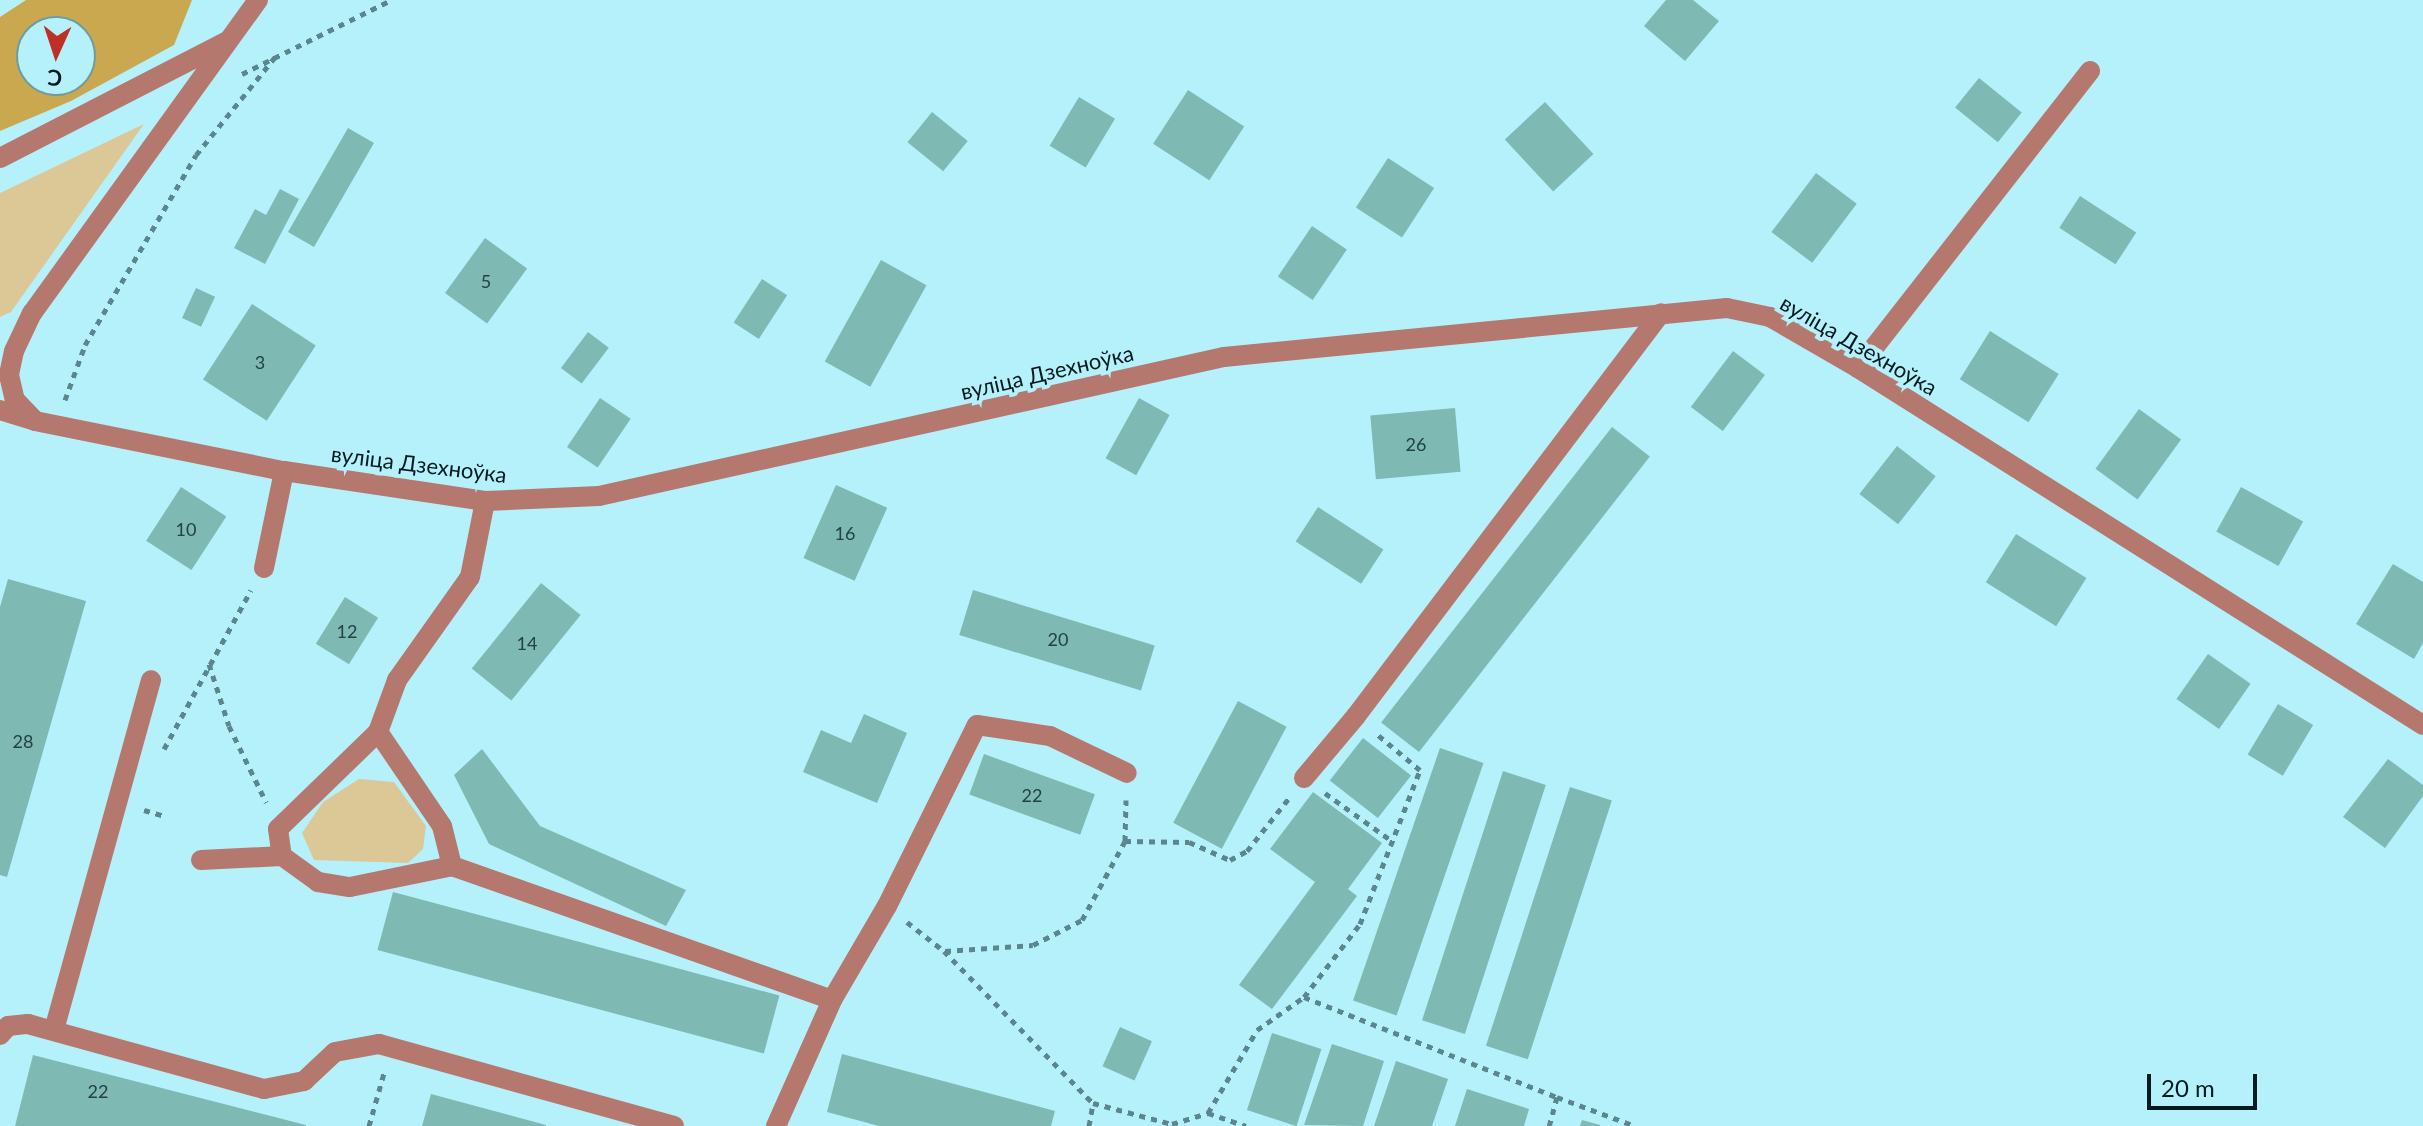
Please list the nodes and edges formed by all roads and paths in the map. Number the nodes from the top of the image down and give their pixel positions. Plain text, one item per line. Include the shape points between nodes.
1 (258, 0) edge
2 (391, 0) edge
3 (232, 40) junction
4 (275, 57) junction
5 (2090, 71) dead end
6 (237, 76) dead end
7 (0, 158) edge
8 (32, 313) junction
9 (1661, 313) junction
10 (0, 343) edge
11 (1858, 368) junction
12 (65, 401) dead end
13 (0, 410) edge
14 (35, 421) junction
15 (284, 471) junction
16 (485, 501) junction
17 (264, 568) joint
18 (209, 663) junction
19 (151, 680) dead end
20 (1356, 716) junction
21 (2423, 725) edge
22 (378, 732) junction
23 (163, 751) dead end
24 (1127, 773) joint
25 (1304, 778) junction
26 (278, 829) junction
27 (1125, 841) junction
28 (1392, 841) junction
29 (282, 856) junction
30 (201, 860) dead end
31 (452, 866) junction
32 (887, 906) junction
33 (944, 951) junction
34 (1304, 997) junction
35 (832, 1000) junction
36 (54, 1030) junction
37 (0, 1035) edge
38 (392, 1048) junction
39 (1557, 1097) junction
40 (1093, 1103) junction
41 (1208, 1113) junction
42 (369, 1126) edge
43 (674, 1126) edge
44 (776, 1126) edge
45 (1089, 1126) edge
46 (1246, 1126) edge
47 (1549, 1126) edge
48 (1635, 1126) edge

1 - 3 street
2 - 4 path
3 - 7 street
3 - 8 street
4 - 6 path
4 - 12 path via 196,155 85,345
5 - 11 street
8 - 10 street
8 - 14 street via 9,375 15,400
9 - 11 street, вуліца Дзехноўка via 1727,308 1770,317
9 - 16 street, вуліца Дзехноўка via 1224,357 599,496
9 - 20 street
11 - 21 street, вуліца Дзехноўка
13 - 14 street, вуліца Дзехноўка
14 - 15 street, вуліца Дзехноўка
15 - 16 street, вуліца Дзехноўка
15 - 17 street
16 - 22 street via 470,577 397,680
17 - 18 path
18 - 23 path
18 - 26 path via 229,726
19 - 36 street
20 - 25 street
20 - 28 path via 1420,770
22 - 26 street
22 - 31 street via 442,826
24 - 27 path
24 - 32 street via 1050,736 977,725
25 - 27 path via 1247,851 1230,860 1189,842
25 - 28 path
26 - 29 street
27 - 33 path via 1082,920 1033,945
28 - 34 path via 1360,924
29 - 30 street
29 - 31 street via 318,882 350,887
31 - 35 street
32 - 33 path
32 - 35 street
33 - 40 path
34 - 39 path
34 - 41 path via 1257,1030
35 - 44 street
36 - 37 street via 28,1024 8,1026
36 - 38 street via 264,1089 304,1081 335,1052 379,1044
38 - 42 path
38 - 43 street
39 - 47 path
39 - 48 path
40 - 41 path via 1172,1124
40 - 45 path
41 - 46 path

